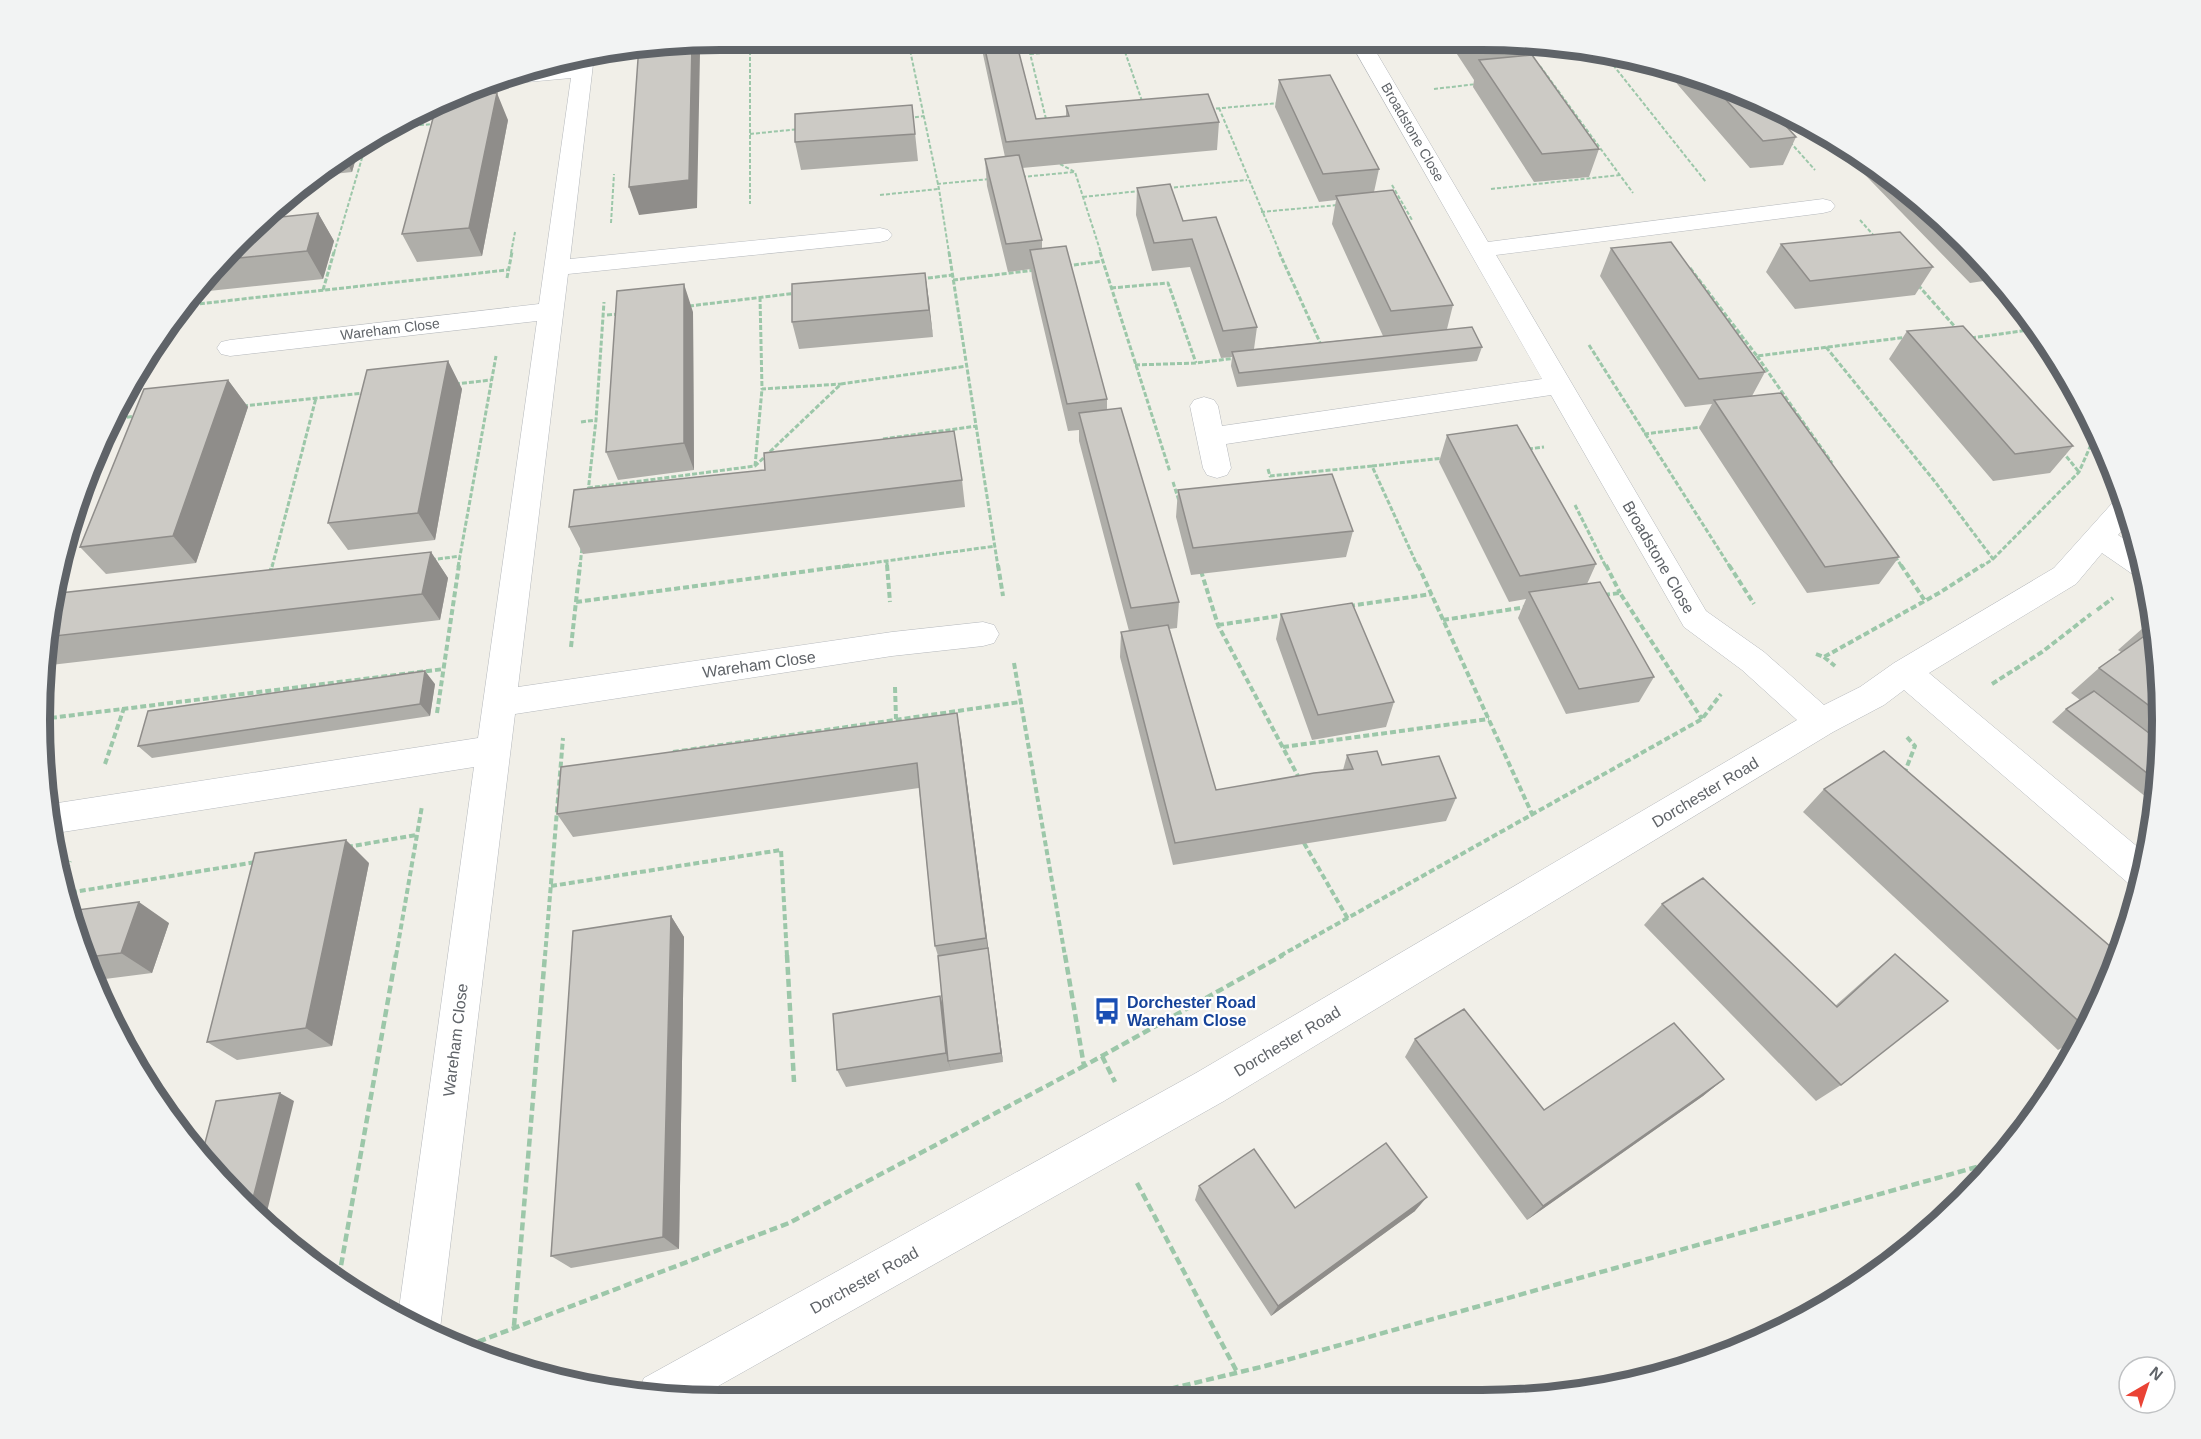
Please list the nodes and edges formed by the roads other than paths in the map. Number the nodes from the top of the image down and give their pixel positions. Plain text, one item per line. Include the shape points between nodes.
1 (1365, 50) edge
2 (583, 63) edge
3 (1823, 207) dead end
4 (880, 235) dead end
5 (1480, 250) junction
6 (557, 268) junction
7 (551, 311) junction
8 (230, 348) dead end
9 (1559, 385) junction
10 (1204, 406) dead end
11 (1210, 437) junction
12 (1217, 468) dead end
13 (2119, 514) edge
14 (2099, 537) junction
15 (2132, 558) edge
16 (996, 632) road end
17 (1905, 672) junction
18 (500, 703) junction
19 (1821, 722) junction
20 (493, 750) junction
21 (57, 817) edge
22 (2135, 867) edge
23 (419, 1318) edge
24 (671, 1388) edge

1 - 5 street, Broadstone Close
2 - 6 street, Wareham Close
3 - 5 street
4 - 6 street
5 - 9 street, Broadstone Close
6 - 7 street, Wareham Close
7 - 8 street, Wareham Close
7 - 18 street, Wareham Close
9 - 11 street
9 - 19 street, Broadstone Close via 1695,619 1753,661
10 - 11 street
11 - 12 street
13 - 14 street, Dorchester Road
14 - 15 street
14 - 17 street, Dorchester Road via 2065,576
16 - 18 street, Wareham Close
17 - 19 street, Dorchester Road via 1872,696
17 - 22 street
18 - 20 street, Wareham Close
19 - 24 street, Dorchester Road via 1220,1081
20 - 21 street
20 - 23 street, Wareham Close

